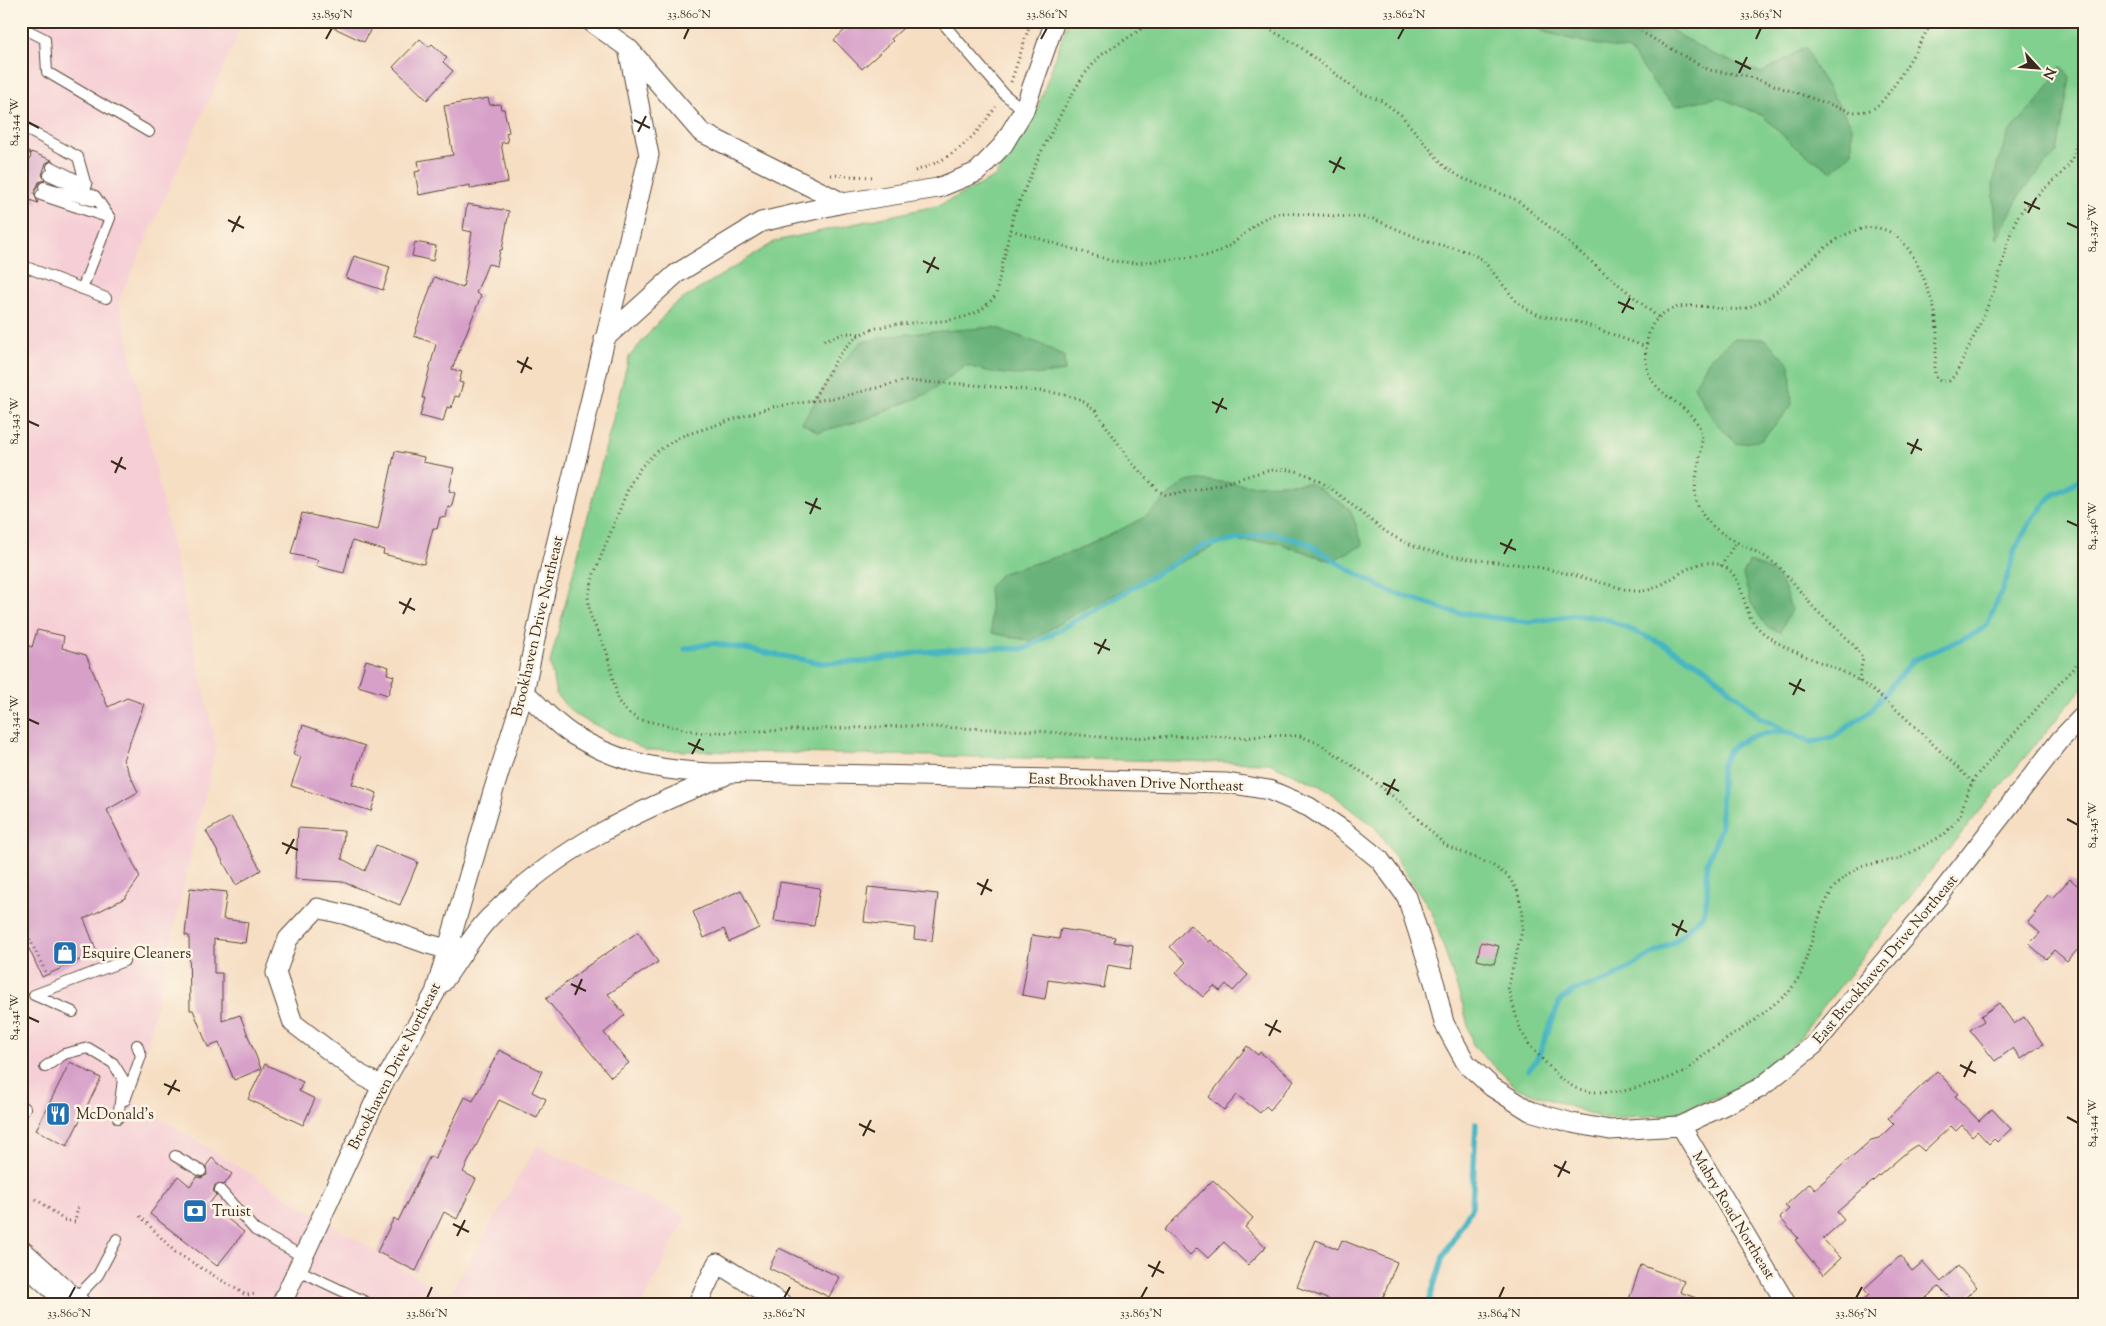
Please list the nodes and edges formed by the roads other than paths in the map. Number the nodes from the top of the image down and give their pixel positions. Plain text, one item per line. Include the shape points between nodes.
1 (590, 21) edge
2 (941, 21) edge
3 (1055, 21) edge
4 (21, 27) edge
5 (628, 48) junction
6 (1024, 110) junction
7 (24, 128) dead end
8 (149, 132) dead end
9 (85, 182) junction
10 (97, 200) junction
11 (843, 203) junction
12 (110, 218) junction
13 (21, 265) edge
14 (82, 289) junction
15 (106, 298) dead end
16 (604, 339) junction
17 (524, 692) junction
18 (2085, 714) edge
19 (729, 774) junction
20 (447, 949) junction
21 (124, 961) dead end
22 (434, 993) junction
23 (73, 1012) dead end
24 (137, 1045) dead end
25 (45, 1067) dead end
26 (382, 1086) junction
27 (1681, 1126) junction
28 (175, 1156) dead end
29 (201, 1171) dead end
30 (220, 1190) dead end
31 (117, 1239) dead end
32 (21, 1255) edge
33 (299, 1262) junction
34 (74, 1303) edge
35 (281, 1305) edge
36 (372, 1305) edge
37 (697, 1305) edge
38 (784, 1305) edge
39 (1787, 1305) edge

1 - 5 street
2 - 6 lane via 1005,95
3 - 6 street
4 - 8 lane via 45,39 47,72
5 - 11 street via 701,132
5 - 16 street, Brookhaven Drive Northeast via 649,155
6 - 11 street via 1003,145 977,172 938,188
7 - 9 lane via 78,157
9 - 10 lane
9 - 10 lane via 50,171
10 - 12 lane
10 - 12 lane via 43,191
11 - 16 street via 762,222 676,274
12 - 14 lane
13 - 14 lane
14 - 15 lane
16 - 17 street, Brookhaven Drive Northeast
17 - 19 street, East Brookhaven Drive Northeast via 571,734 611,756 668,770
17 - 20 street, Brookhaven Drive Northeast
18 - 27 street, East Brookhaven Drive Northeast via 2061,739 1883,965 1814,1046 1760,1088
19 - 22 street, East Brookhaven Drive Northeast via 662,800 547,865 490,917
19 - 27 street, East Brookhaven Drive Northeast via 1227,783 1269,790 1309,808 1380,860 1407,897 1444,1023 1466,1063 1492,1086 1530,1112 1572,1123 1610,1130
20 - 22 street, Brookhaven Drive Northeast
20 - 26 street via 317,908 288,939 276,973 293,1023 361,1075
21 - 23 lane via 34,995
22 - 26 street, Brookhaven Drive Northeast
24 - 25 lane via 141,1056 118,1118 123,1079 113,1063 88,1048 64,1054
26 - 33 street, Brookhaven Drive Northeast
27 - 39 street, Mabry Road Northeast
28 - 29 lane
30 - 33 lane via 255,1230
31 - 34 lane via 98,1275
32 - 34 highway
33 - 35 street, Brookhaven Drive Northeast
33 - 36 lane
37 - 38 street via 717,1263

